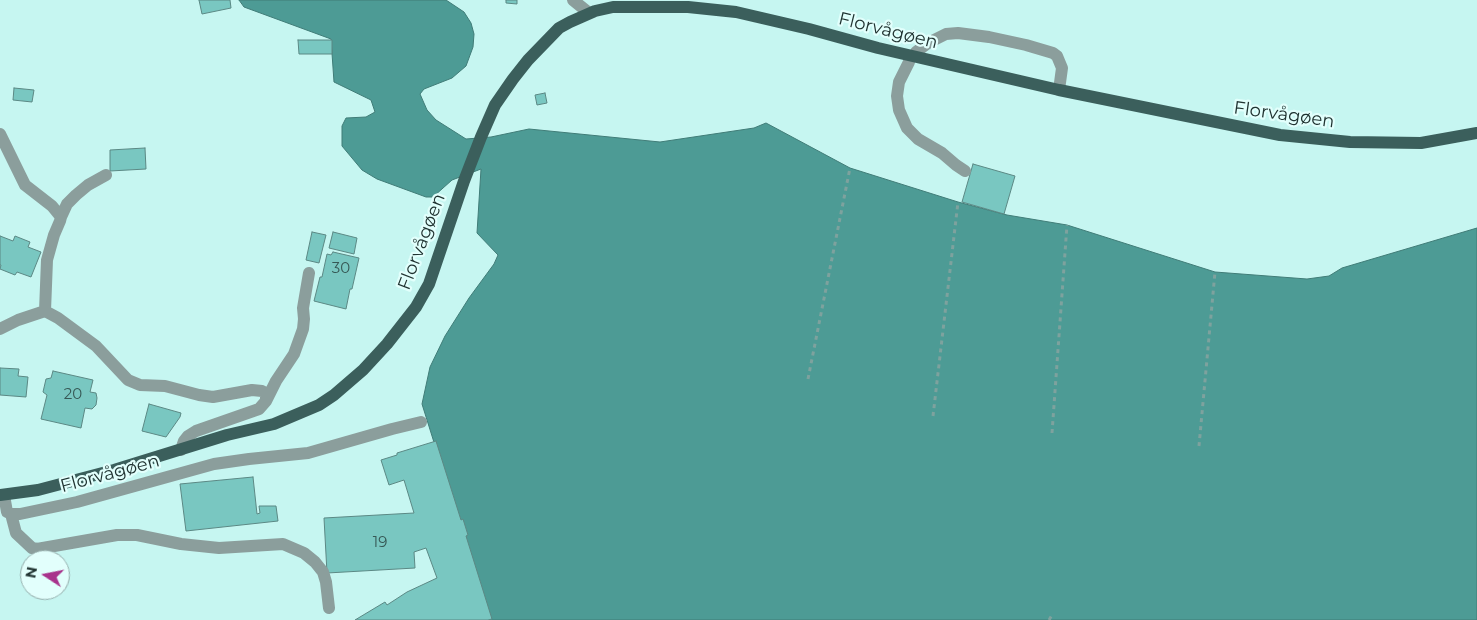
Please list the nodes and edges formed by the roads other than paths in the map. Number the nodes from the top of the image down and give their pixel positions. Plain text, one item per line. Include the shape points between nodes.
1 (573, 0) edge
2 (589, 13) junction
3 (1059, 90) junction
4 (1477, 133) edge
5 (0, 134) edge
6 (965, 171) dead end
7 (106, 175) dead end
8 (60, 217) junction
9 (310, 273) dead end
10 (45, 311) junction
11 (0, 329) edge
12 (266, 401) junction
13 (422, 422) dead end
14 (181, 450) junction
15 (2, 495) edge
16 (11, 514) junction
17 (329, 608) dead end

1 - 2 lane
2 - 3 main road, Florvågøen via 613,7 647,6 736,12
2 - 14 main road, Florvågøen via 559,28 528,60 495,105 464,181 429,284 416,307 363,370 319,405 274,424
3 - 4 main road, Florvågøen via 1301,137 1421,143
3 - 6 lane, Florvågøen via 1062,68 1053,53 990,37 958,33 946,34 928,43 913,57 899,82 899,110 907,128 918,139
5 - 8 lane via 25,185 52,206
7 - 8 lane via 76,195
8 - 10 lane via 47,260
9 - 12 lane, Florvågøen via 303,308 303,329 294,354
10 - 11 lane
10 - 12 lane via 96,346 128,380 140,385 165,386 213,397 262,391 266,393
12 - 14 lane, Florvågøen via 259,409 196,431 184,441
13 - 16 lane, Florvågøen via 308,453 214,464 77,502
14 - 15 main road, Florvågøen via 38,490
15 - 16 lane, Florvågøen via 7,512
16 - 17 lane, Florvågøen via 16,533 32,548 117,535 219,548 284,544 304,553 323,572

